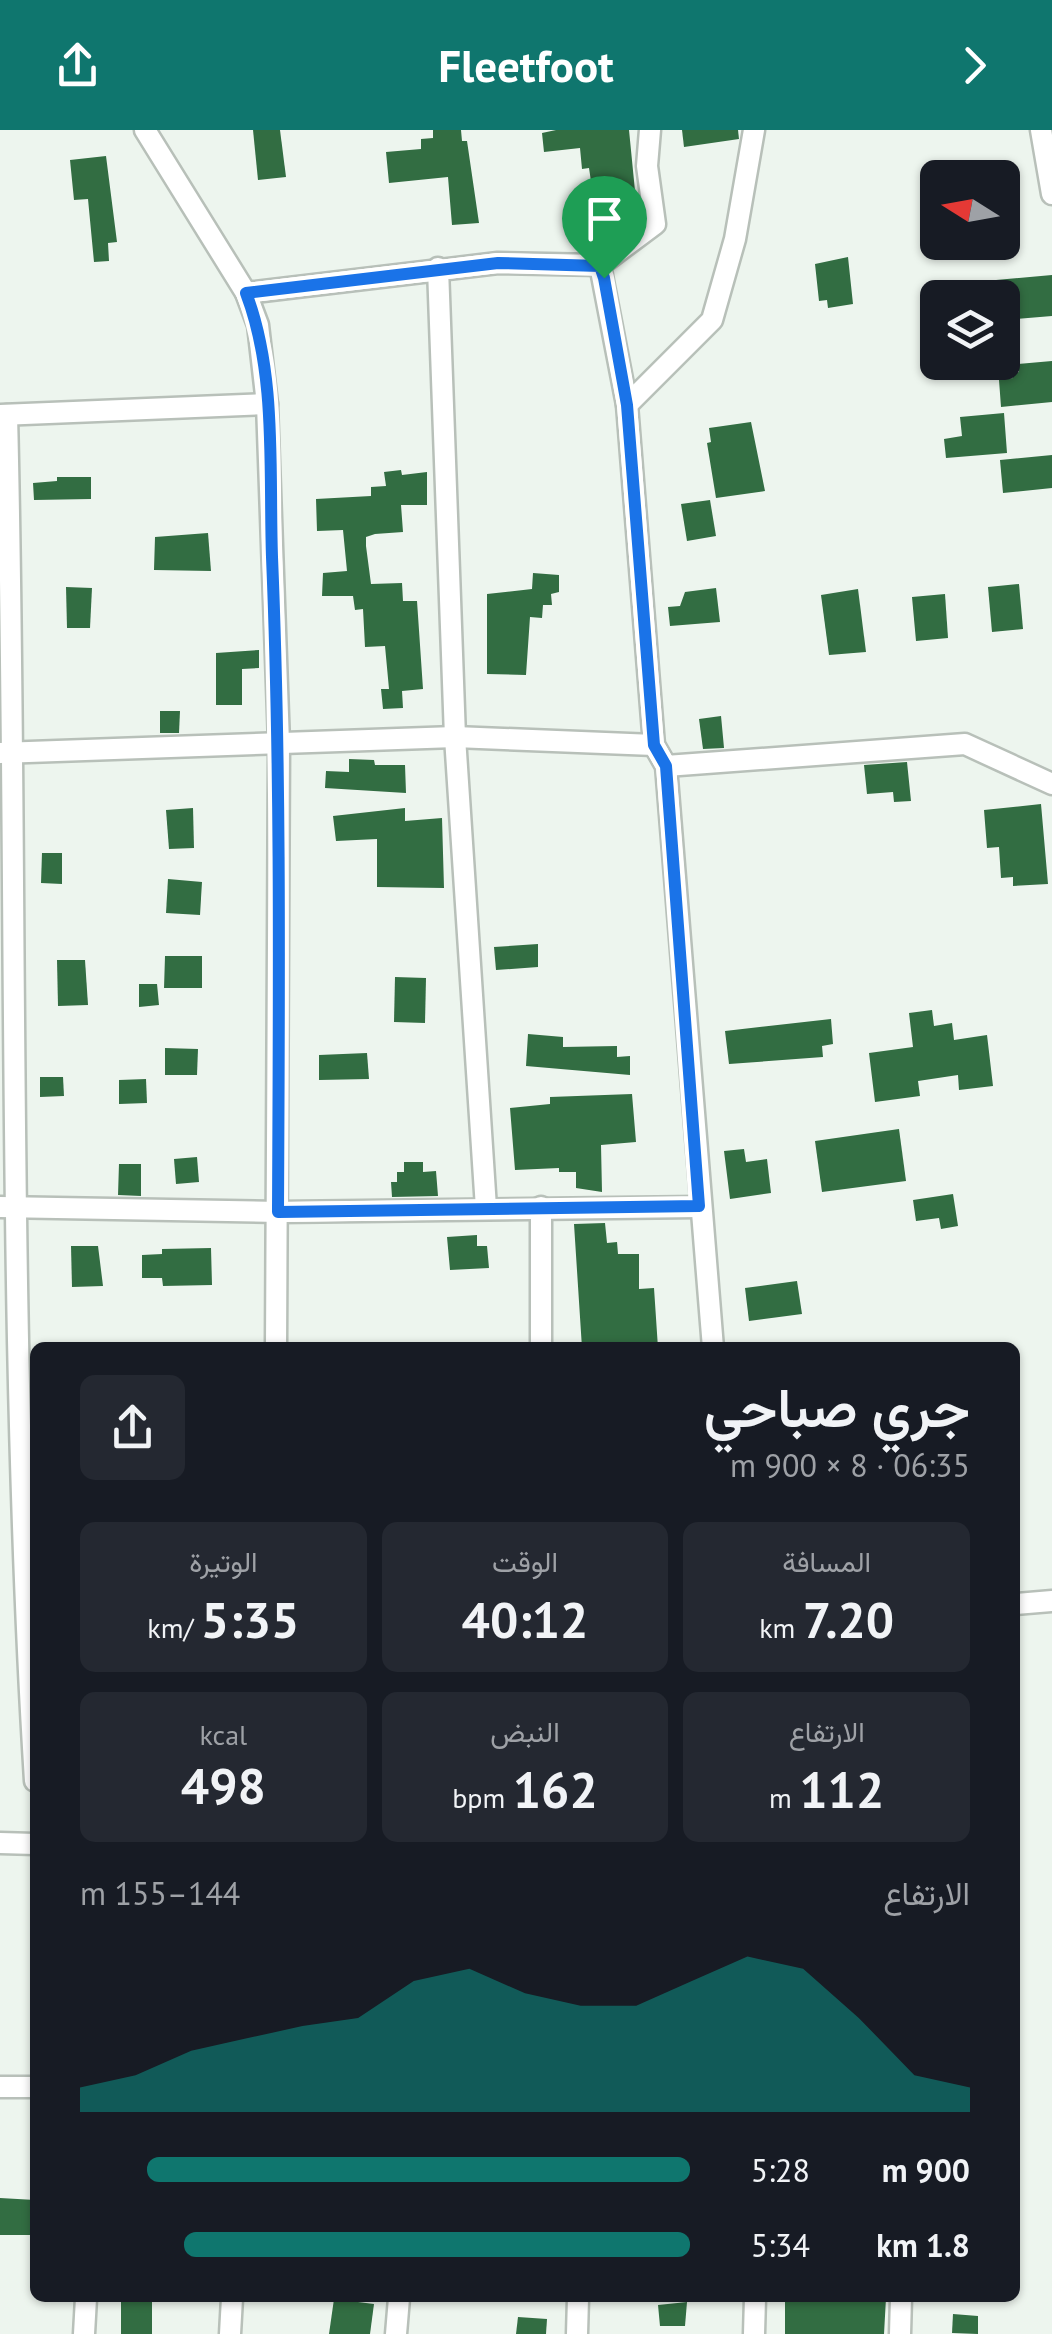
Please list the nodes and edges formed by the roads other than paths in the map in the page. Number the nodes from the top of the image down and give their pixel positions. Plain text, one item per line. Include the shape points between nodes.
1 (145, 130) edge
2 (650, 130) edge
3 (754, 130) edge
4 (1041, 130) edge
5 (1052, 194) edge
6 (600, 266) junction
7 (438, 268) junction
8 (246, 293) junction
9 (267, 404) junction
10 (627, 405) junction
11 (4, 414) edge
12 (454, 737) junction
13 (279, 743) junction
14 (654, 745) junction
15 (8, 753) edge
16 (666, 766) junction
17 (1052, 784) edge
18 (699, 1206) junction
19 (8, 1207) edge
20 (541, 1207) junction
21 (486, 1208) junction
22 (278, 1212) junction
23 (276, 1342) edge
24 (541, 1342) edge
25 (712, 1342) edge
26 (0, 1599) edge
27 (29, 1599) edge
28 (1052, 1601) edge
29 (1020, 1604) edge
30 (30, 1629) edge
31 (0, 1843) edge
32 (30, 1844) edge
33 (0, 2087) edge
34 (30, 2088) edge
35 (86, 2302) edge
36 (232, 2302) edge
37 (399, 2302) edge
38 (578, 2302) edge
39 (755, 2302) edge
40 (900, 2302) edge
41 (84, 2334) edge
42 (230, 2334) edge
43 (396, 2334) edge
44 (577, 2334) edge
45 (754, 2334) edge
46 (900, 2334) edge

1 - 8 street
2 - 6 street via 655,224
3 - 10 street via 712,320
4 - 5 street
6 - 7 street
6 - 10 street
7 - 8 street
7 - 12 street
8 - 9 street via 258,325
9 - 11 street
9 - 13 street
10 - 14 street
11 - 15 street
12 - 13 street
12 - 14 street
12 - 21 street
13 - 15 street
13 - 22 street
14 - 16 street
15 - 19 street
16 - 17 street via 965,744
16 - 18 street
18 - 20 street
18 - 25 street
19 - 22 street
19 - 27 street
20 - 21 street
20 - 24 street
21 - 22 street
22 - 23 street
26 - 27 street
27 - 30 street
28 - 29 street
31 - 32 street
33 - 34 street
35 - 41 street
36 - 42 street
37 - 43 street
38 - 44 street
39 - 45 street
40 - 46 street

